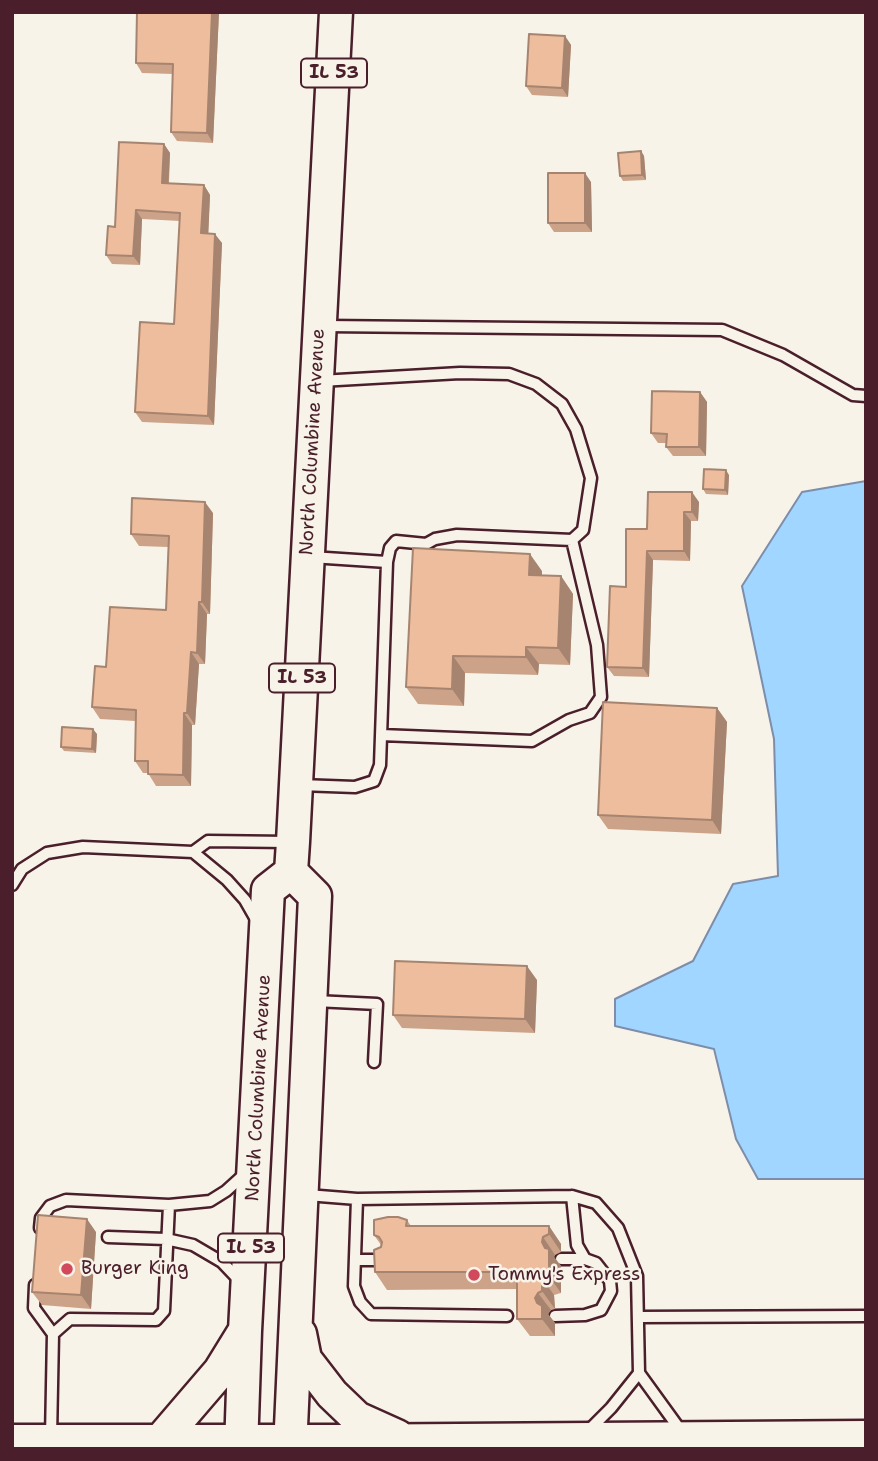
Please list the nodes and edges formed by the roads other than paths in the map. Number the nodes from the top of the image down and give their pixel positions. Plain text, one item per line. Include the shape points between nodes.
1 (337, 12) edge
2 (319, 326) junction
3 (316, 381) junction
4 (866, 396) edge
5 (572, 540) junction
6 (308, 557) junction
7 (387, 562) junction
8 (381, 735) junction
9 (296, 785) junction
10 (193, 852) junction
11 (292, 857) junction
12 (12, 885) edge
13 (266, 937) junction
14 (310, 1001) junction
15 (374, 1062) dead end
16 (255, 1164) junction
17 (301, 1194) junction
18 (572, 1196) junction
19 (356, 1199) junction
20 (169, 1205) junction
21 (108, 1237) dead end
22 (38, 1240) edge
23 (166, 1240) junction
24 (561, 1259) dead end
25 (585, 1259) junction
26 (355, 1260) junction
27 (387, 1261) edge
28 (36, 1273) edge
29 (248, 1290) junction
30 (295, 1304) junction
31 (507, 1316) dead end
32 (555, 1316) dead end
33 (866, 1316) edge
34 (639, 1317) junction
35 (245, 1331) junction
36 (53, 1334) junction
37 (639, 1373) junction
38 (686, 1437) junction
39 (866, 1437) edge
40 (580, 1438) junction
41 (408, 1440) junction
42 (12, 1441) edge
43 (51, 1441) junction
44 (160, 1441) junction
45 (241, 1445) edge
46 (290, 1445) edge

1 - 2 main road, North Columbine Avenue / IL 53
2 - 3 main road, North Columbine Avenue / IL 53
2 - 4 lane via 722,330 783,355 853,395
3 - 5 lane via 460,373 509,374 536,384 562,404 576,429 591,478 583,530
3 - 6 main road, North Columbine Avenue / IL 53
5 - 7 lane via 457,535 426,544 396,541
5 - 8 lane via 597,645 601,697 590,713 532,741
6 - 7 lane
6 - 9 main road, North Columbine Avenue / IL 53
7 - 8 lane
8 - 9 lane via 380,765 374,781 355,787
9 - 11 main road, North Columbine Avenue / IL 53
10 - 11 lane via 208,841
10 - 12 lane via 83,847 47,853 22,869
10 - 13 lane via 245,900
11 - 13 main road, North Columbine Avenue / IL 53 via 268,890
11 - 14 main road, IL 53 via 315,896
13 - 16 main road, North Columbine Avenue / IL 53
14 - 15 lane via 377,1004
14 - 17 main road, IL 53
16 - 20 lane via 210,1201
16 - 29 main road, North Columbine Avenue / IL 53
17 - 19 lane
17 - 30 main road, IL 53
18 - 19 lane
18 - 25 lane via 577,1245
18 - 34 lane via 596,1203 618,1228 637,1276
19 - 26 lane
20 - 22 lane via 66,1200 50,1206 41,1218
20 - 23 lane
21 - 23 lane
23 - 29 lane via 193,1245 211,1255
23 - 36 lane via 164,1311 156,1320 70,1320
24 - 25 lane
25 - 32 lane via 596,1263 610,1281 608,1300 601,1310 585,1315
26 - 27 lane
26 - 31 lane via 355,1286 360,1302 371,1314
28 - 36 lane via 34,1308
29 - 35 main road, North Columbine Avenue / IL 53
30 - 41 main road via 305,1359 332,1394 357,1418
30 - 46 main road, IL 53
33 - 34 lane
34 - 37 lane
35 - 44 main road via 220,1371
35 - 45 main road, North Columbine Avenue / IL 53
36 - 43 lane
37 - 38 lane
37 - 40 lane
38 - 39 main road
38 - 40 main road
40 - 41 main road
41 - 46 main road
42 - 43 main road
43 - 44 main road
44 - 45 main road
45 - 46 main road

